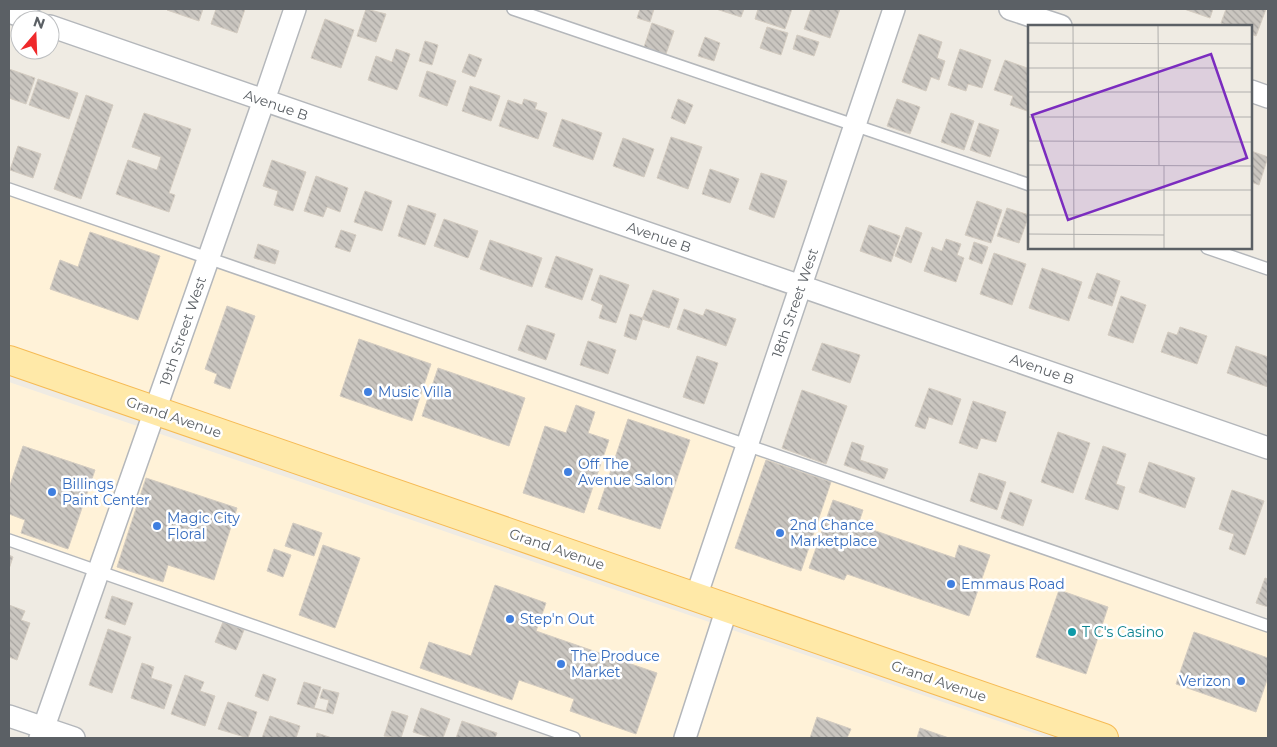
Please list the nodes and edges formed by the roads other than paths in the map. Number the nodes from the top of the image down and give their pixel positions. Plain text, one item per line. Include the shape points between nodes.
1 (294, 9) edge
2 (513, 9) edge
3 (894, 9) edge
4 (1010, 9) edge
5 (1058, 25) edge
6 (60, 29) edge
7 (1252, 91) edge
8 (1268, 97) edge
9 (264, 100) junction
10 (855, 125) junction
11 (1028, 185) edge
12 (9, 189) edge
13 (1211, 249) edge
14 (208, 259) junction
15 (1268, 269) edge
16 (801, 285) junction
17 (9, 360) edge
18 (155, 411) junction
19 (748, 444) junction
20 (1268, 448) edge
21 (9, 540) edge
22 (99, 571) junction
23 (696, 597) junction
24 (727, 608) junction
25 (1268, 626) edge
26 (9, 716) edge
27 (42, 733) edge
28 (74, 738) edge
29 (574, 738) edge
30 (685, 738) edge
31 (1104, 738) edge

1 - 9 street, 19th Street West
2 - 10 lane
3 - 10 street, 18th Street West
4 - 5 street
6 - 9 street, Avenue B
7 - 8 street
9 - 14 street, 19th Street West
9 - 16 street, Avenue B
10 - 11 lane
10 - 16 street, 18th Street West
12 - 14 lane
13 - 15 lane
14 - 18 street, 19th Street West
14 - 19 lane
16 - 19 street, 18th Street West
16 - 20 street, Avenue B
17 - 18 main road, Grand Avenue
18 - 22 street, 19th Street West
18 - 23 main road, Grand Avenue
19 - 23 street, 18th Street West
19 - 25 lane
21 - 22 lane
22 - 27 street, 19th Street West
22 - 29 lane
23 - 24 main road, Grand Avenue
24 - 30 street
24 - 31 main road, Grand Avenue
26 - 27 street
27 - 28 street

